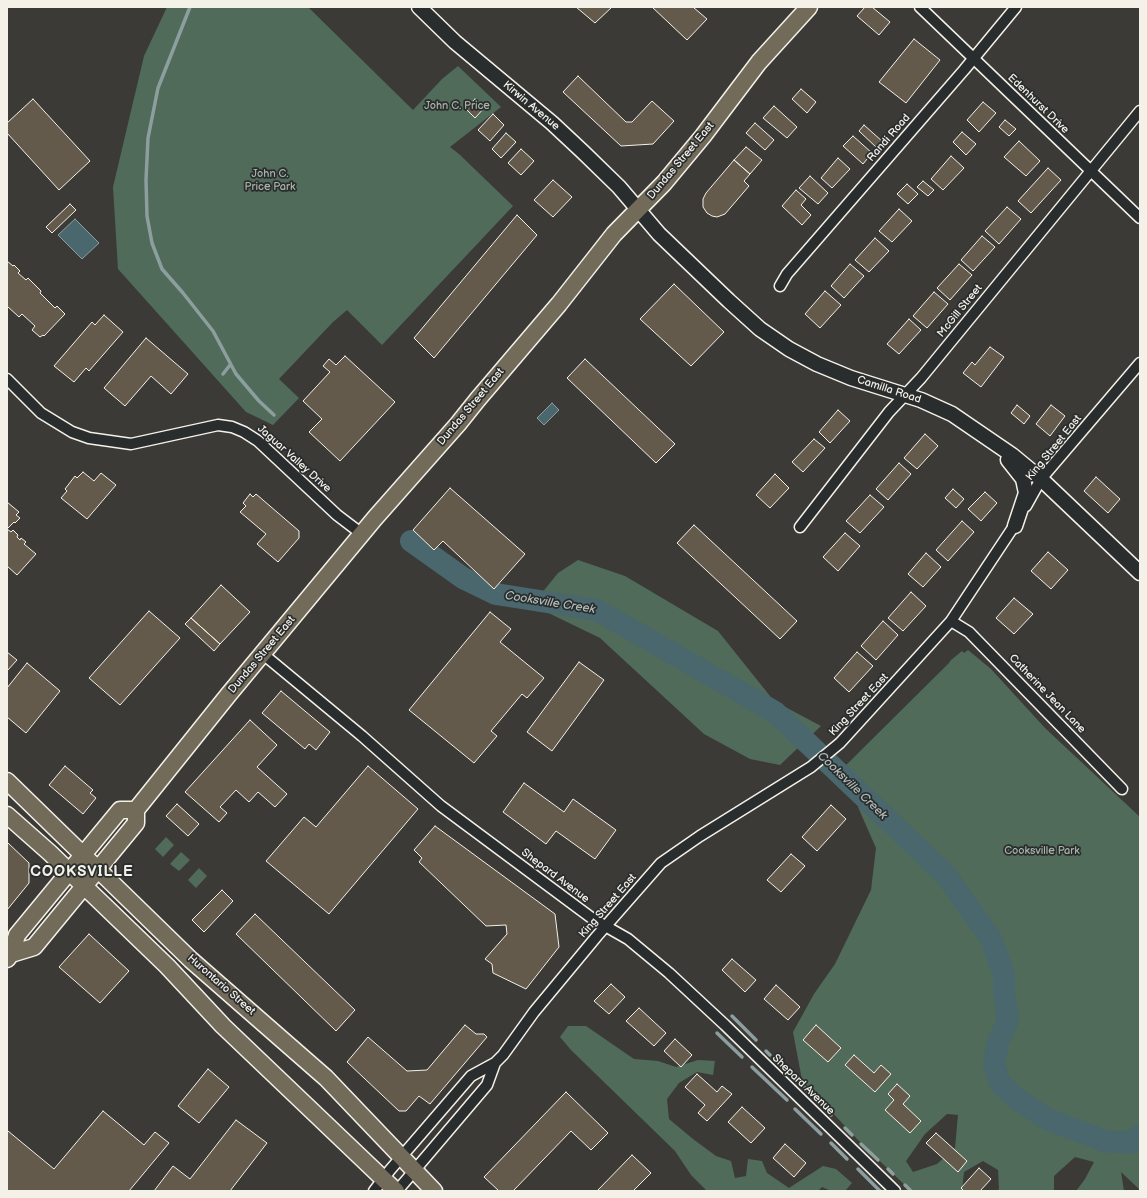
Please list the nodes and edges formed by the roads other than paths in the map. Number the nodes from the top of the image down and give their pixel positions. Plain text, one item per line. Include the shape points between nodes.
1 (419, 7) edge
2 (809, 7) edge
3 (920, 7) edge
4 (1016, 7) edge
5 (974, 58) junction
6 (1140, 110) edge
7 (1090, 170) junction
8 (638, 210) junction
9 (1140, 218) edge
10 (780, 286) dead end
11 (1140, 363) edge
12 (7, 379) edge
13 (906, 394) junction
14 (981, 433) junction
15 (1041, 479) junction
16 (1015, 526) junction
17 (800, 527) dead end
18 (362, 534) junction
19 (1140, 573) edge
20 (951, 621) junction
21 (263, 654) junction
22 (7, 781) edge
23 (1122, 789) dead end
24 (136, 810) junction
25 (7, 815) edge
26 (83, 855) junction
27 (98, 869) junction
28 (69, 872) junction
29 (84, 886) junction
30 (606, 926) junction
31 (9, 956) edge
32 (495, 1063) junction
33 (401, 1157) junction
34 (414, 1170) junction
35 (383, 1178) junction
36 (374, 1191) edge
37 (397, 1191) edge
38 (434, 1191) edge
39 (895, 1191) edge

1 - 8 street, Kirwin Avenue via 455,42 552,123 619,187
2 - 8 main road, Dundas Street East via 759,62 689,154
3 - 5 street, Edenhurst Drive
4 - 5 street, Randi Road
5 - 7 street, Edenhurst Drive
5 - 10 street, Randi Road via 787,274
6 - 7 street, McGill Street
7 - 9 street, Edenhurst Drive
7 - 13 street, McGill Street
8 - 13 street, Camilla Road via 728,301 789,349 816,364 851,378
8 - 18 main road, Dundas Street East via 614,234 559,304
11 - 15 street, King Street East
12 - 18 street, Jaguar Valley Drive via 41,413 72,432 89,438 131,444 218,425 244,432 264,446 337,515
13 - 14 street, Camilla Road via 952,414
13 - 17 street, McGill Street via 889,412
14 - 15 street, Camilla Road
14 - 16 street via 1014,466 1023,479 1026,493
15 - 16 street, King Street East
15 - 19 street, Camilla Road
16 - 20 street, King Street East
18 - 21 main road, Dundas Street East
20 - 23 street, Catherine Jean Lane via 969,632
20 - 30 street, King Street East via 879,702 831,751 811,767 661,862
21 - 24 main road, Dundas Street East
21 - 30 street, Shepard Avenue via 441,806 588,916
22 - 26 main road, Hurontario Street
24 - 26 main road via 120,810
24 - 27 main road, Dundas Street East via 136,823
25 - 28 main road, Hurontario Street
26 - 27 main road, Hurontario Street
26 - 28 main road
27 - 29 main road, Dundas Street East
27 - 33 main road, Hurontario Street via 192,960 326,1078
28 - 29 main road, Hurontario Street
28 - 31 main road via 17,935
29 - 31 main road, Dundas Street East via 34,947
29 - 35 main road, Hurontario Street via 167,966 223,1026
30 - 32 street, King Street East
30 - 39 street, Shepard Avenue via 628,939 669,972
32 - 33 street, King Street East via 472,1076
32 - 34 street, King Street East via 487,1085
33 - 34 main road, Hurontario Street
33 - 35 street, King Street East
34 - 37 street, King Street East
34 - 38 main road, Hurontario Street
35 - 36 street, King Street East
35 - 37 main road, Hurontario Street

